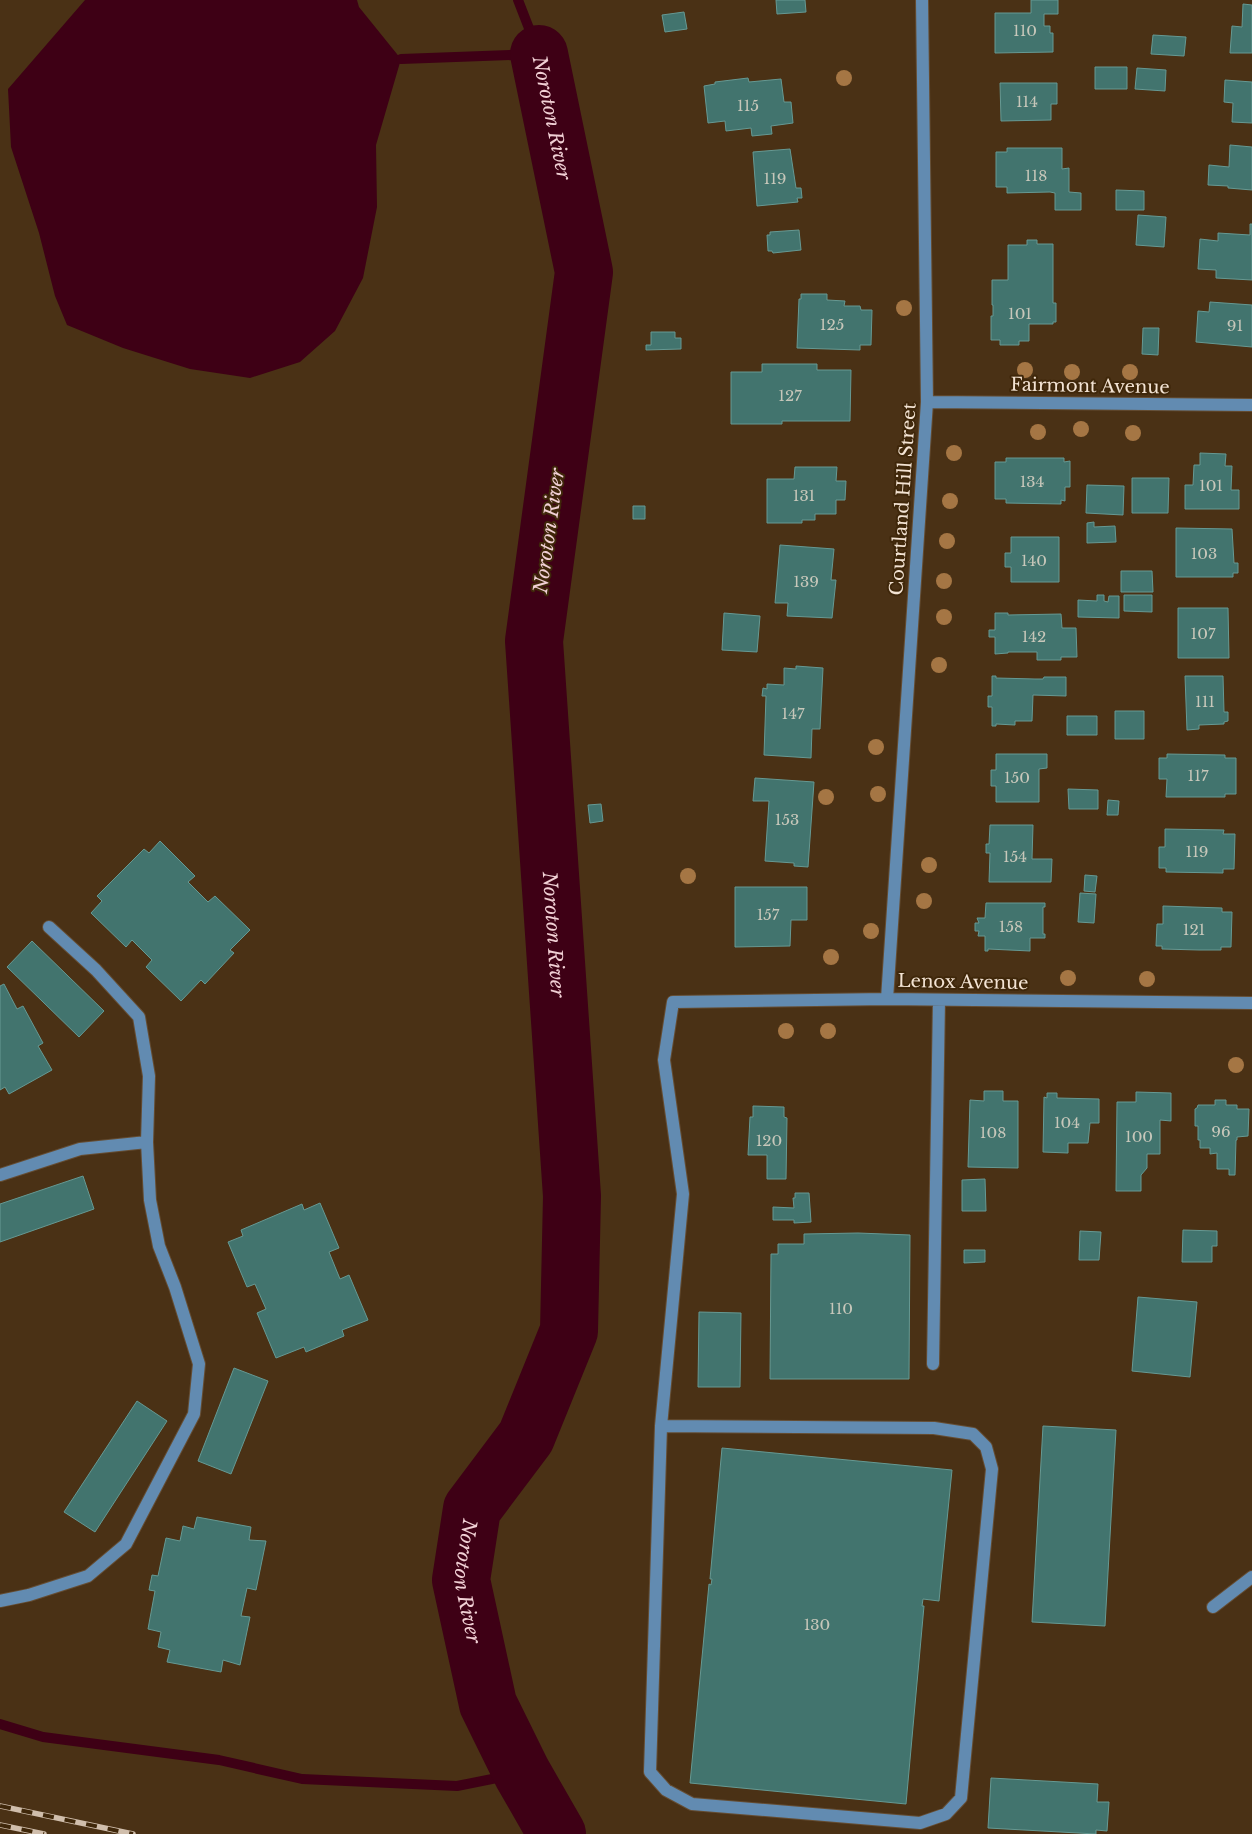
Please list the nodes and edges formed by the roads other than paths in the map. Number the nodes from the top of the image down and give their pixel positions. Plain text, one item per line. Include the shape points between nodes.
1 (922, 0) edge
2 (927, 402) junction
3 (1252, 405) edge
4 (49, 927) dead end
5 (887, 999) junction
6 (940, 1000) junction
7 (1252, 1003) edge
8 (147, 1142) junction
9 (0, 1175) edge
10 (933, 1364) dead end
11 (661, 1426) junction
12 (1252, 1577) edge
13 (0, 1601) edge
14 (1213, 1607) dead end

1 - 2 street, Courtland Hill Street
2 - 3 street, Fairmont Avenue
2 - 5 street, Courtland Hill Street
4 - 8 street via 96,970 139,1018 149,1076
5 - 6 street, Lenox Avenue
5 - 11 street, Lenox Avenue via 673,1002 664,1060 684,1194
6 - 7 street, Lenox Avenue
6 - 10 street
8 - 9 street via 80,1149
8 - 13 street via 150,1200 159,1246 199,1364 194,1414 126,1544 88,1576
11 - 11 street via 650,1772 666,1790 692,1804 920,1823 946,1814 961,1798 992,1469 986,1447 973,1434 934,1428
12 - 14 street

